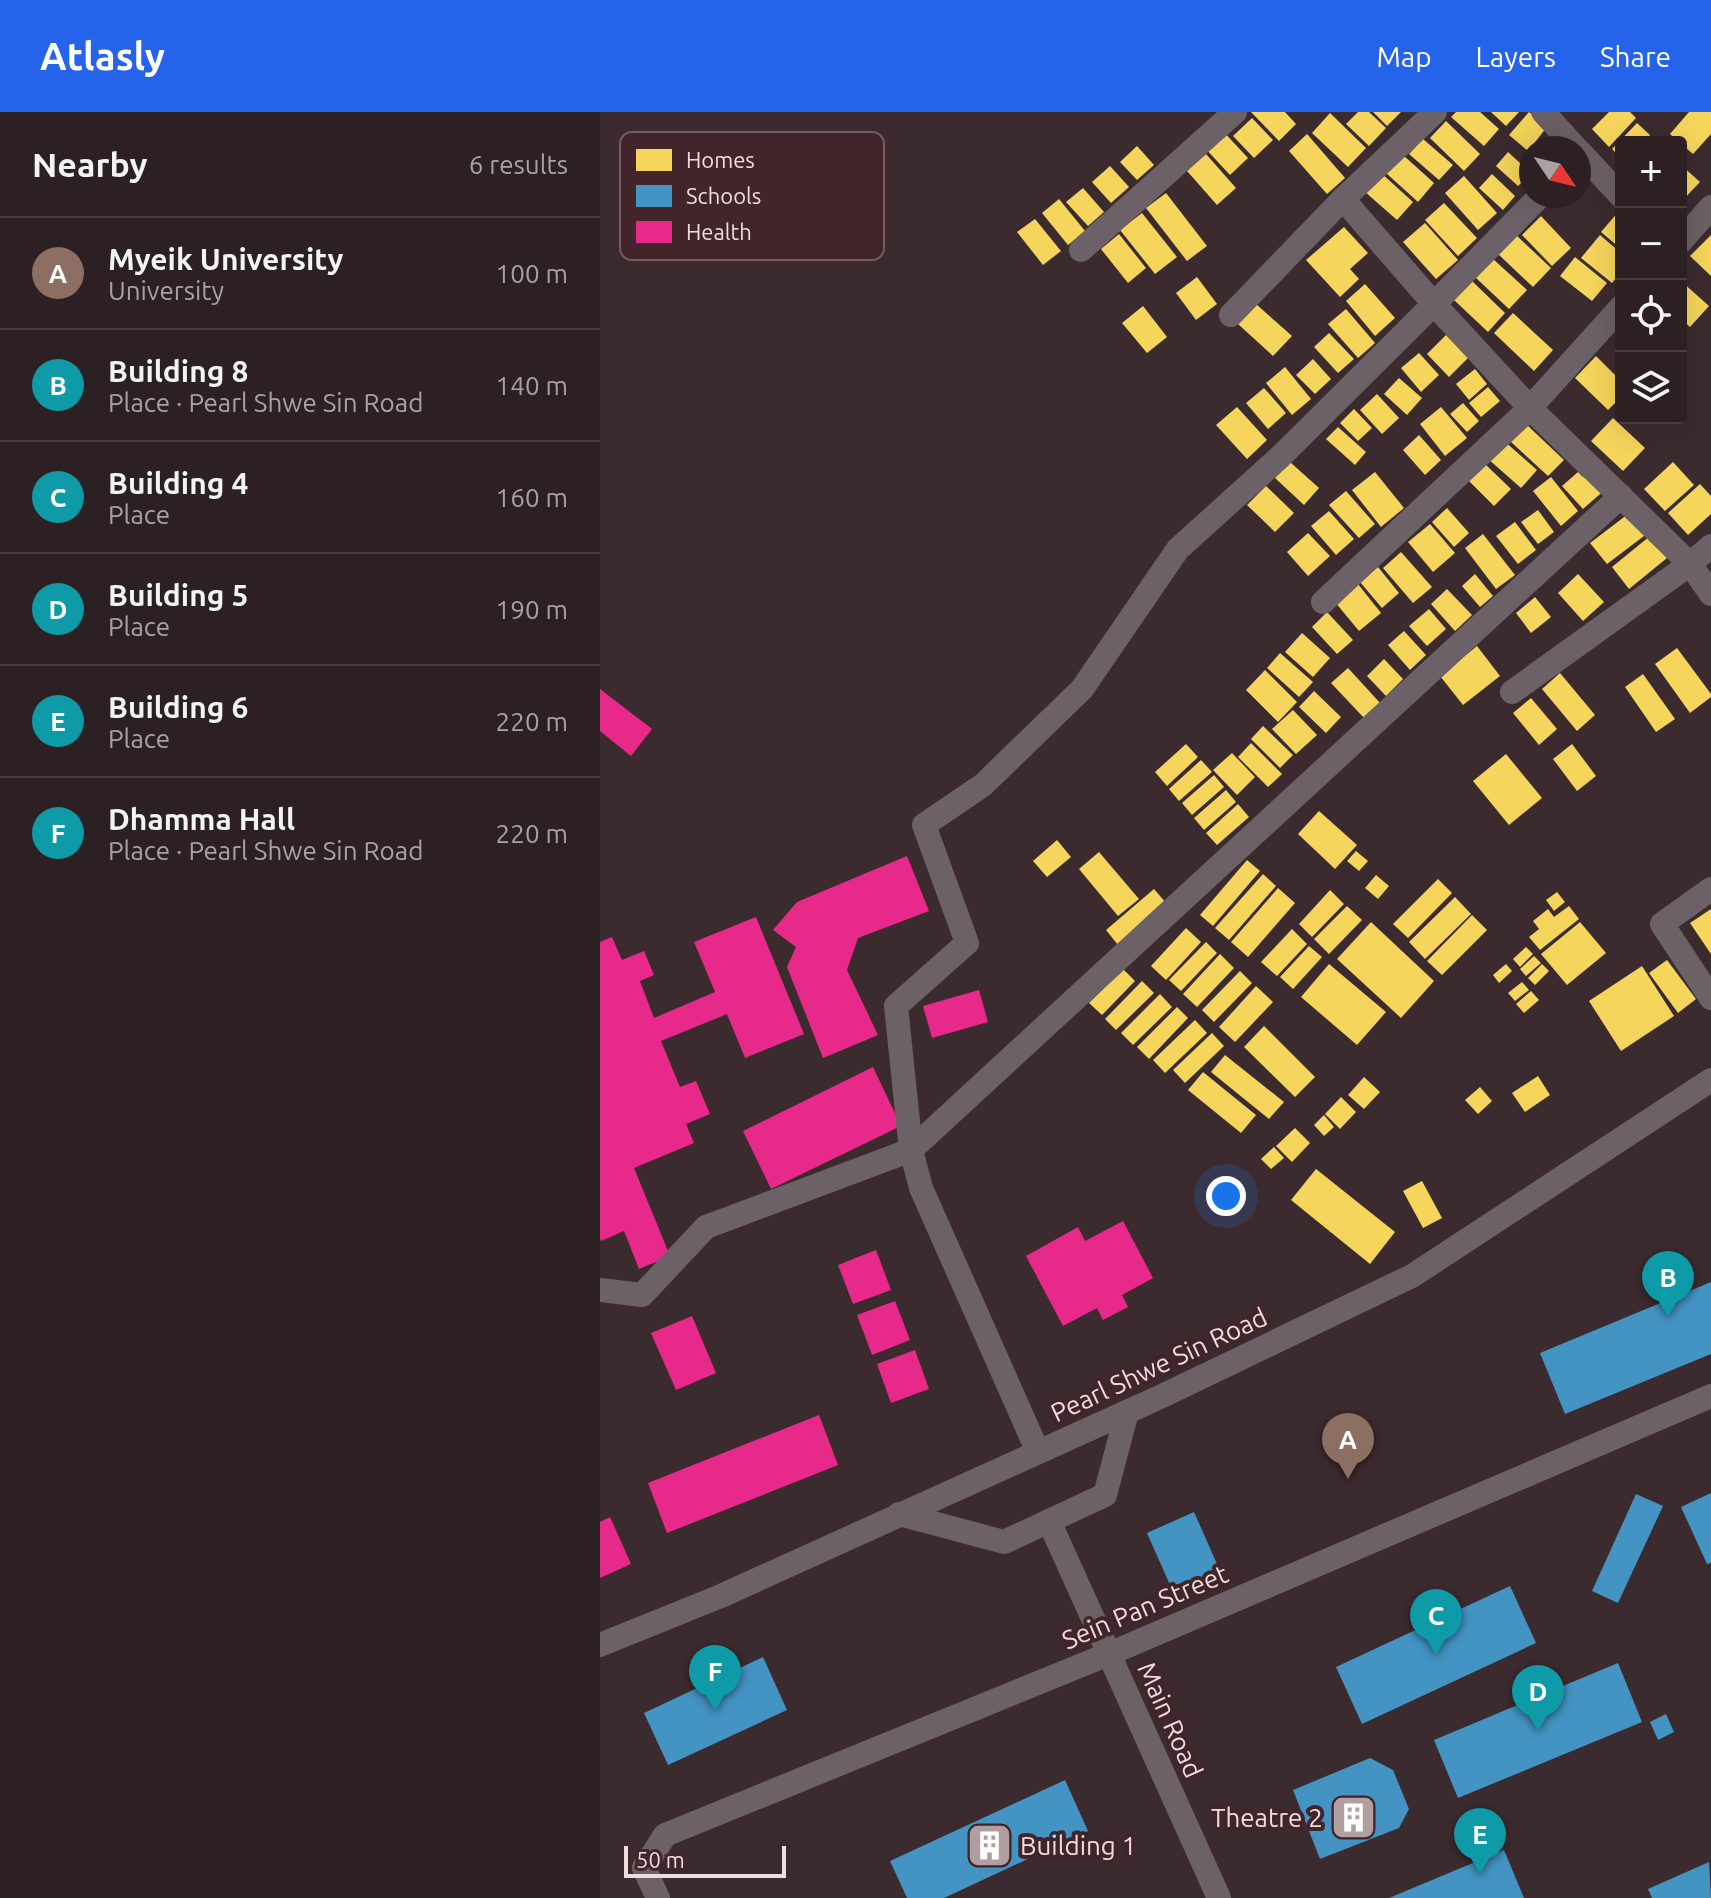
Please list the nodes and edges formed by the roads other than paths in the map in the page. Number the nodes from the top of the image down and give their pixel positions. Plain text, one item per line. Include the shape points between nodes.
1 (1235, 112) edge
2 (1435, 112) edge
3 (1543, 112) edge
4 (1565, 136) edge
5 (1591, 165) edge
6 (1615, 190) edge
7 (1343, 199) junction
8 (1711, 207) edge
9 (1528, 208) edge
10 (1687, 234) edge
11 (1081, 250) dead end
12 (1434, 304) junction
13 (1615, 314) edge
14 (1231, 315) dead end
15 (1530, 408) junction
16 (1621, 496) junction
17 (1711, 546) edge
18 (1690, 564) junction
19 (1711, 594) edge
20 (1323, 602) dead end
21 (1512, 692) dead end
22 (1711, 889) edge
23 (1711, 998) edge
24 (1711, 1080) edge
25 (911, 1150) junction
26 (600, 1290) edge
27 (1711, 1396) edge
28 (1127, 1412) junction
29 (1038, 1452) junction
30 (899, 1514) junction
31 (1049, 1521) junction
32 (600, 1645) edge
33 (1109, 1654) junction
34 (658, 1898) edge
35 (1219, 1898) edge

1 - 11 street
2 - 7 street
3 - 4 street
5 - 6 street
7 - 12 street
7 - 14 street
8 - 10 street
9 - 12 street
12 - 15 street
12 - 25 street via 1280,457 1178,549 1082,689 983,785 924,825 967,943 896,1006
13 - 15 street
15 - 16 street
15 - 20 street
16 - 18 street
16 - 25 street
17 - 18 street
18 - 19 street
18 - 21 street
22 - 23 street via 1662,924
24 - 28 street, Pearl Shwe Sin Road via 1412,1276
25 - 26 street via 706,1227 642,1295
25 - 29 street via 921,1188
27 - 33 street, Sein Pan Street
28 - 29 street, Pearl Shwe Sin Road
28 - 31 street via 1105,1495
29 - 30 street, Pearl Shwe Sin Road
30 - 31 street via 1004,1542
30 - 32 street, Pearl Shwe Sin Road
31 - 33 street, Main Road
33 - 34 street, Sein Pan Street via 665,1835 644,1868
33 - 35 street, Main Road

